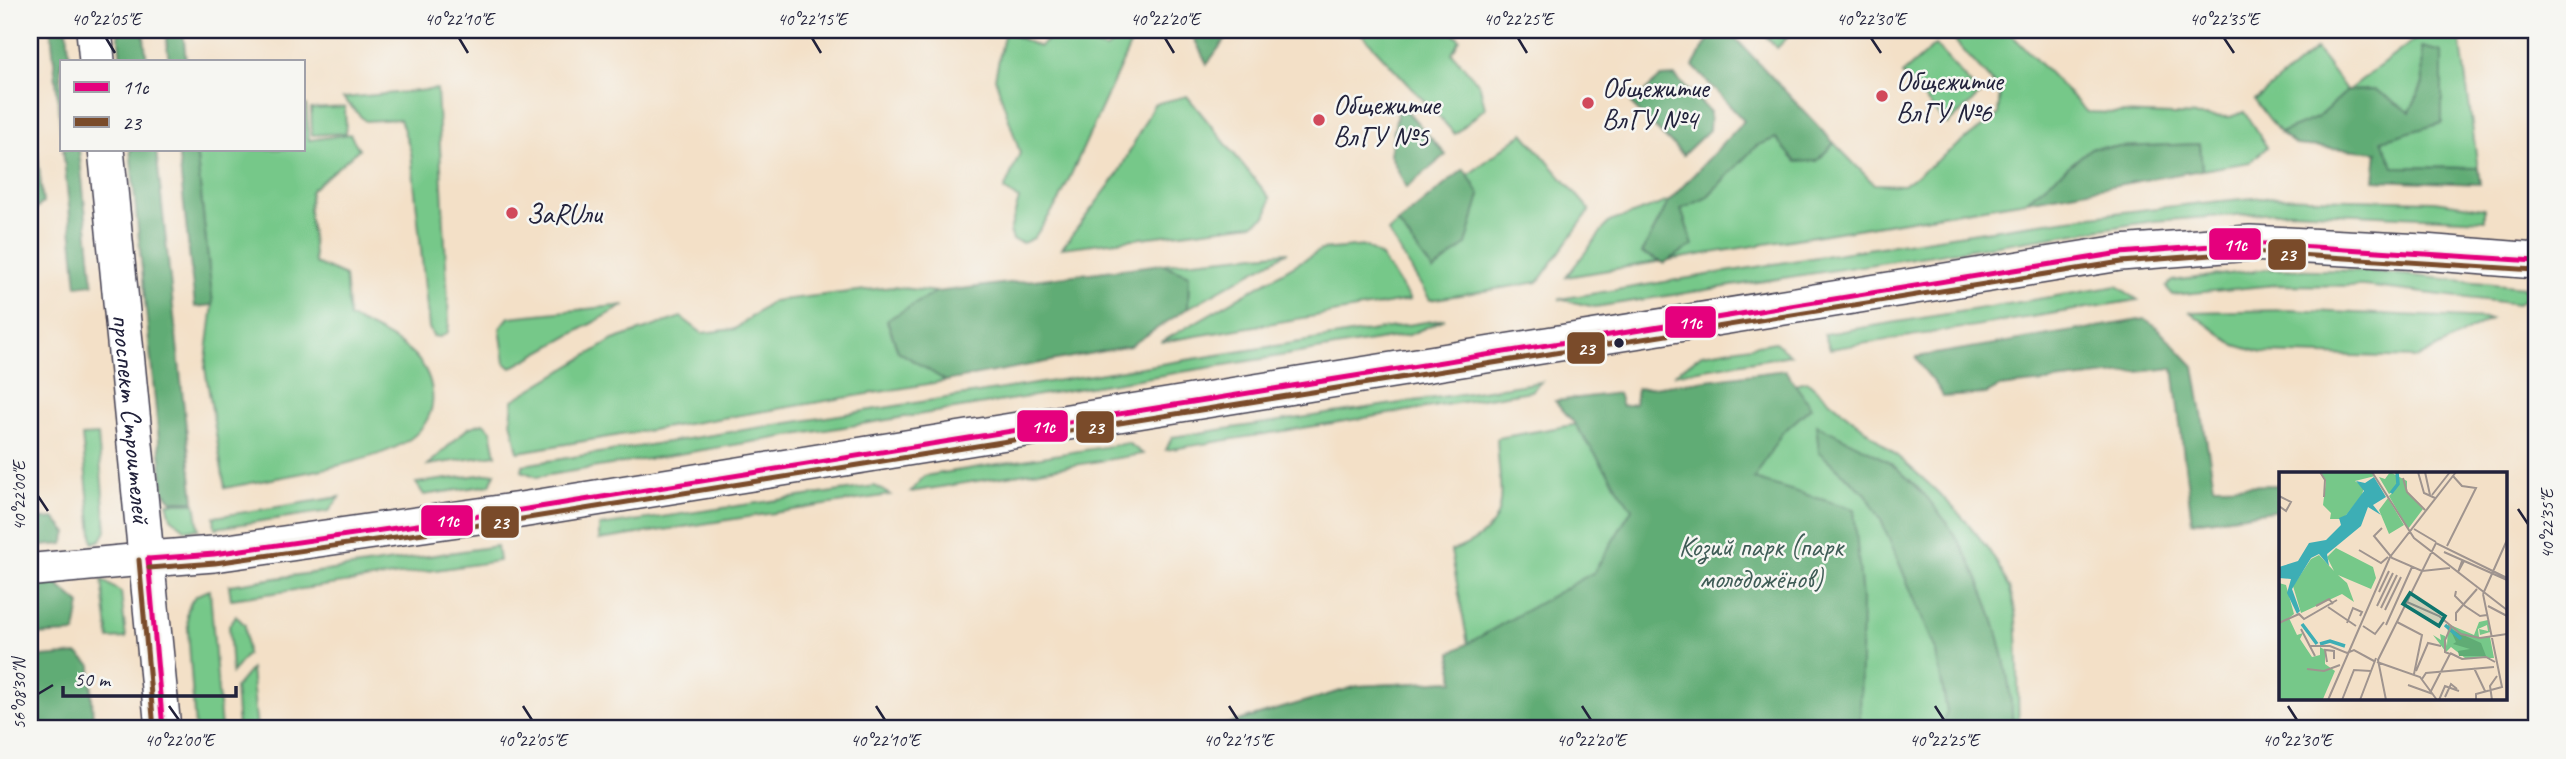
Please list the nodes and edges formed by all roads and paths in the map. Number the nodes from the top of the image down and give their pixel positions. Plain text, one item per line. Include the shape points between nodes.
1 (94, 30) edge
2 (97, 60) edge
3 (106, 150) edge
4 (2536, 261) edge
5 (148, 559) junction
6 (30, 570) edge
7 (163, 729) edge

1 - 2 main road
3 - 5 main road, проспект Строителей
4 - 5 main road via 2250,243 2119,253 521,510 214,554
5 - 6 street
5 - 7 main road, проспект Строителей

